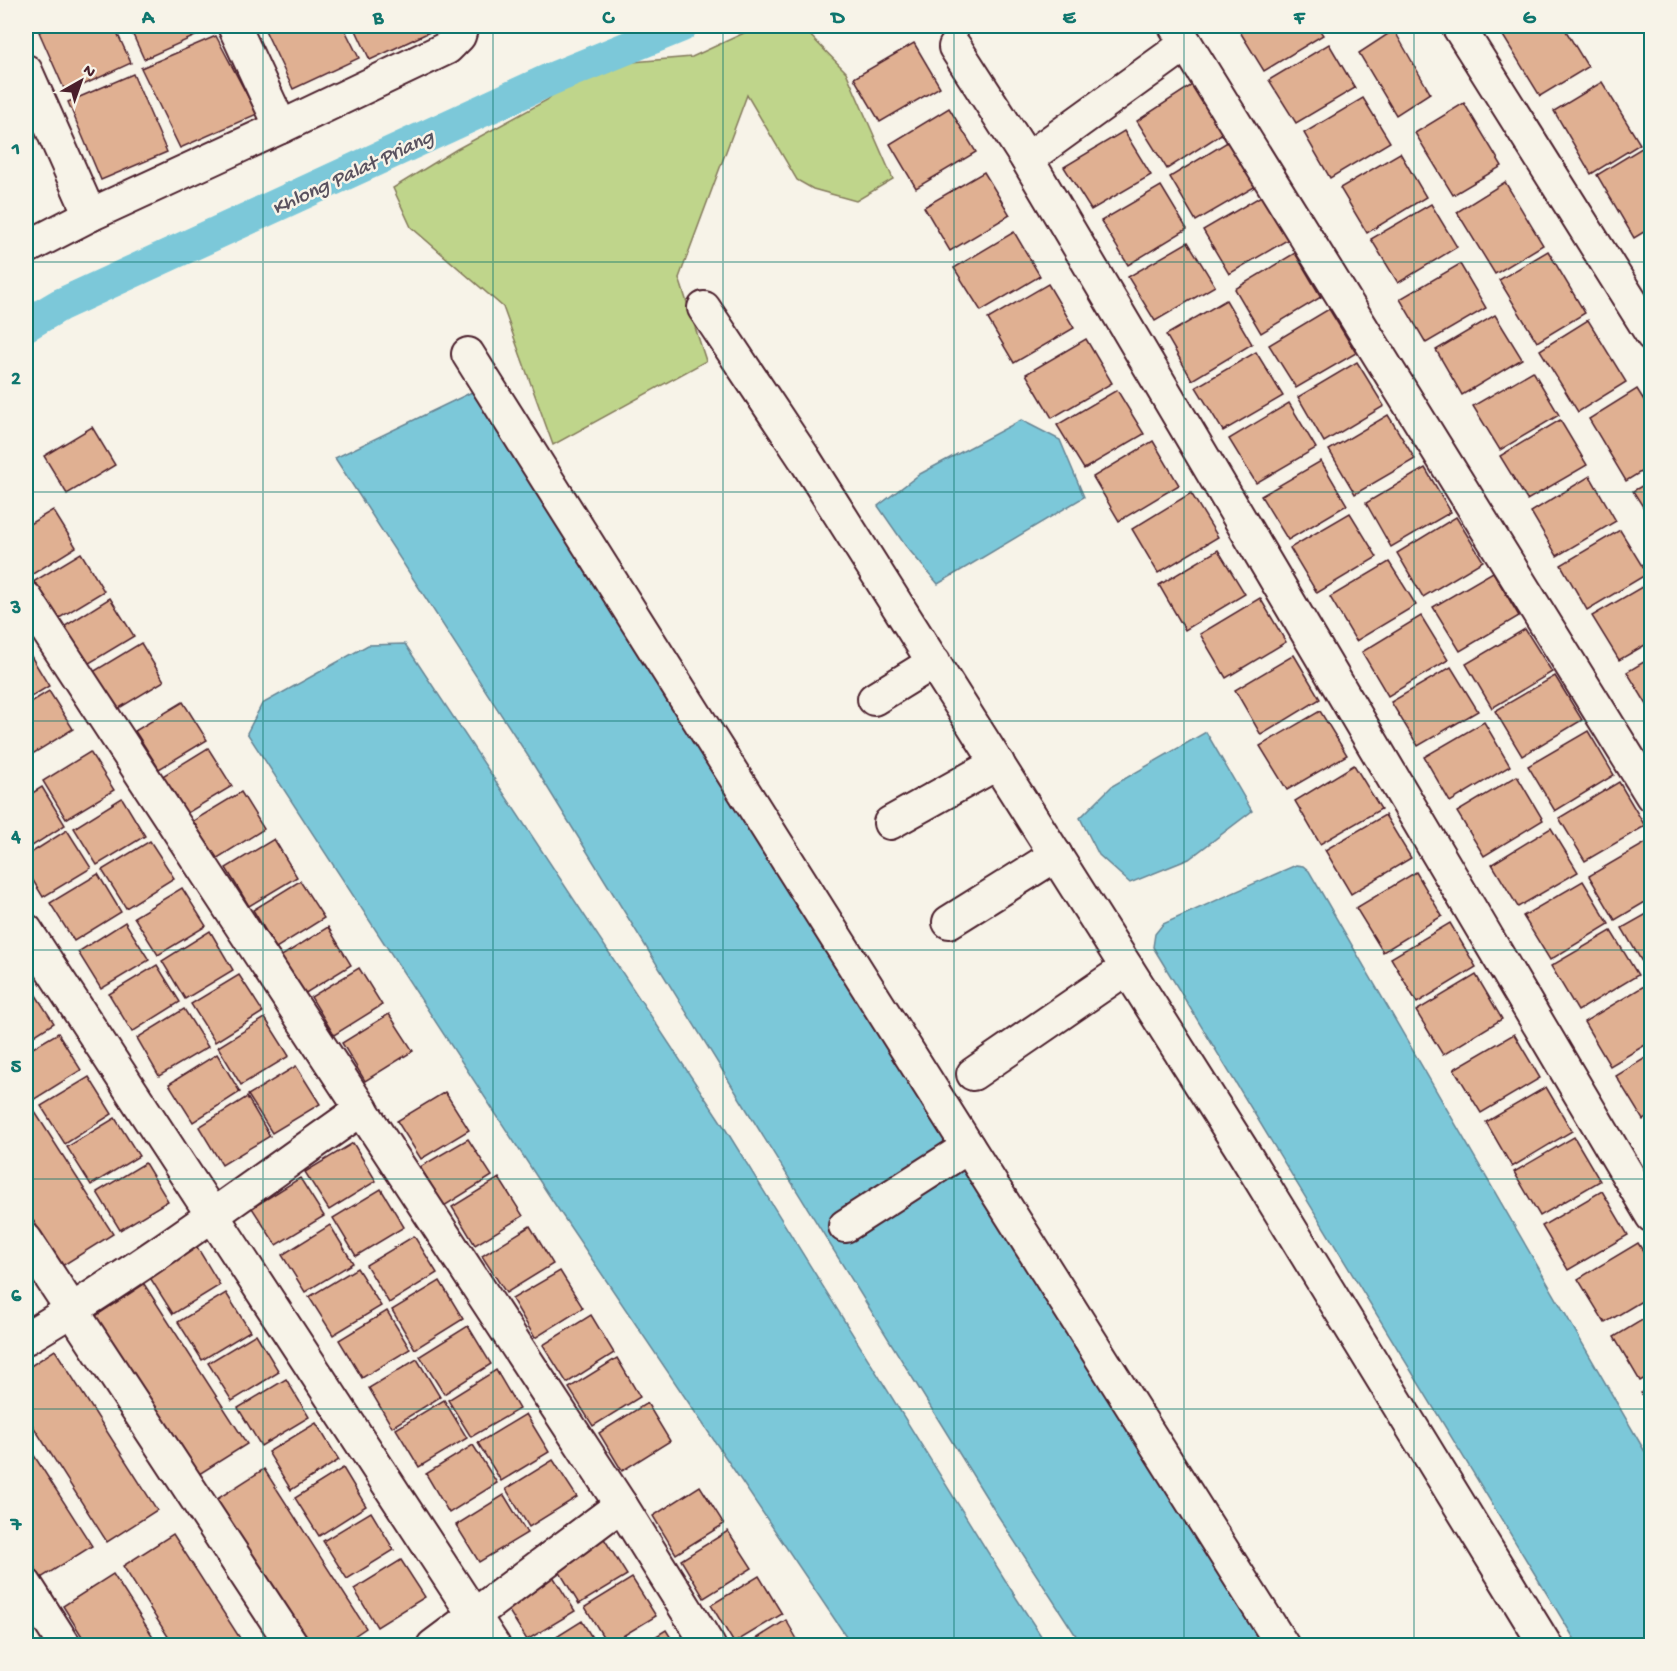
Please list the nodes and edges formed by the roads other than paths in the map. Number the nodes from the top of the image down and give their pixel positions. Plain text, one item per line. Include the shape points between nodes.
1 (234, 26) edge
2 (462, 26) edge
3 (1458, 26) edge
4 (1181, 35) edge
5 (955, 47) dead end
6 (26, 71) edge
7 (281, 127) junction
8 (1028, 159) junction
9 (90, 215) junction
10 (26, 248) edge
11 (704, 308) dead end
12 (1652, 335) edge
13 (468, 354) dead end
14 (26, 598) edge
15 (934, 662) junction
16 (874, 699) dead end
17 (998, 764) junction
18 (1652, 796) edge
19 (890, 823) dead end
20 (1056, 855) junction
21 (949, 922) dead end
22 (26, 930) edge
23 (1127, 968) junction
24 (973, 1074) dead end
25 (362, 1109) junction
26 (968, 1147) junction
27 (213, 1214) junction
28 (1652, 1216) edge
29 (845, 1226) dead end
30 (26, 1240) edge
31 (72, 1311) junction
32 (26, 1338) edge
33 (621, 1505) junction
34 (26, 1586) edge
35 (475, 1615) junction
36 (65, 1646) edge
37 (292, 1646) edge
38 (433, 1646) edge
39 (494, 1646) edge
40 (710, 1646) edge
41 (1283, 1646) edge
42 (1546, 1646) edge

1 - 7 street
2 - 7 street via 459,36 447,48
3 - 12 street
4 - 8 street
4 - 18 street
5 - 8 street
6 - 9 street
7 - 9 street
8 - 28 street
9 - 10 street
11 - 15 street
13 - 26 street
14 - 25 street
15 - 16 street
15 - 17 street
17 - 19 street
17 - 20 street
20 - 21 street
20 - 23 street
22 - 27 street
23 - 24 street
23 - 42 street
25 - 27 street
25 - 33 street
26 - 29 street
26 - 41 street
27 - 31 street
27 - 35 street
30 - 31 street
31 - 32 street
31 - 37 street
33 - 35 street
33 - 40 street
34 - 36 street
35 - 38 street
35 - 39 street

